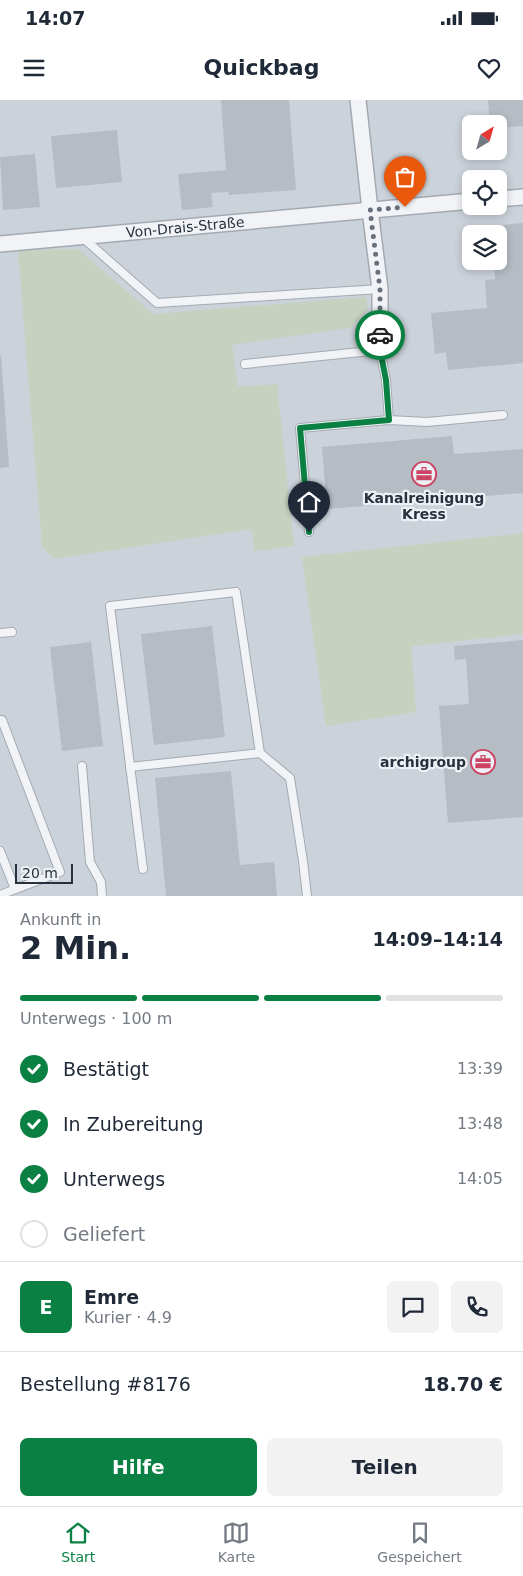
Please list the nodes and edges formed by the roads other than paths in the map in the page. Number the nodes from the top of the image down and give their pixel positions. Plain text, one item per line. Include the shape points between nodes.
1 (358, 100) edge
2 (523, 197) edge
3 (507, 198) edge
4 (462, 202) edge
5 (370, 210) junction
6 (82, 237) junction
7 (0, 244) edge
8 (380, 289) junction
9 (380, 350) junction
10 (245, 364) dead end
11 (503, 415) dead end
12 (389, 420) junction
13 (309, 532) dead end
14 (12, 632) dead end
15 (0, 634) edge
16 (0, 720) edge
17 (260, 753) junction
18 (82, 766) dead end
19 (130, 767) junction
20 (0, 851) edge
21 (143, 868) dead end
22 (15, 889) junction
23 (0, 895) edge
24 (102, 896) edge
25 (307, 896) edge

1 - 5 street
2 - 3 street
4 - 5 street, Von-Drais-Straße
5 - 6 street, Von-Drais-Straße
5 - 8 street
6 - 7 street, Von-Drais-Straße
6 - 8 lane via 157,303
8 - 9 street
9 - 10 lane
9 - 12 lane
11 - 12 lane via 427,422
12 - 13 lane via 300,428
14 - 15 lane
16 - 22 lane via 60,872
17 - 19 lane
17 - 19 lane via 236,592 110,606
17 - 25 lane via 290,778
18 - 24 lane via 90,862 100,882
19 - 21 lane
20 - 22 lane
22 - 23 lane

